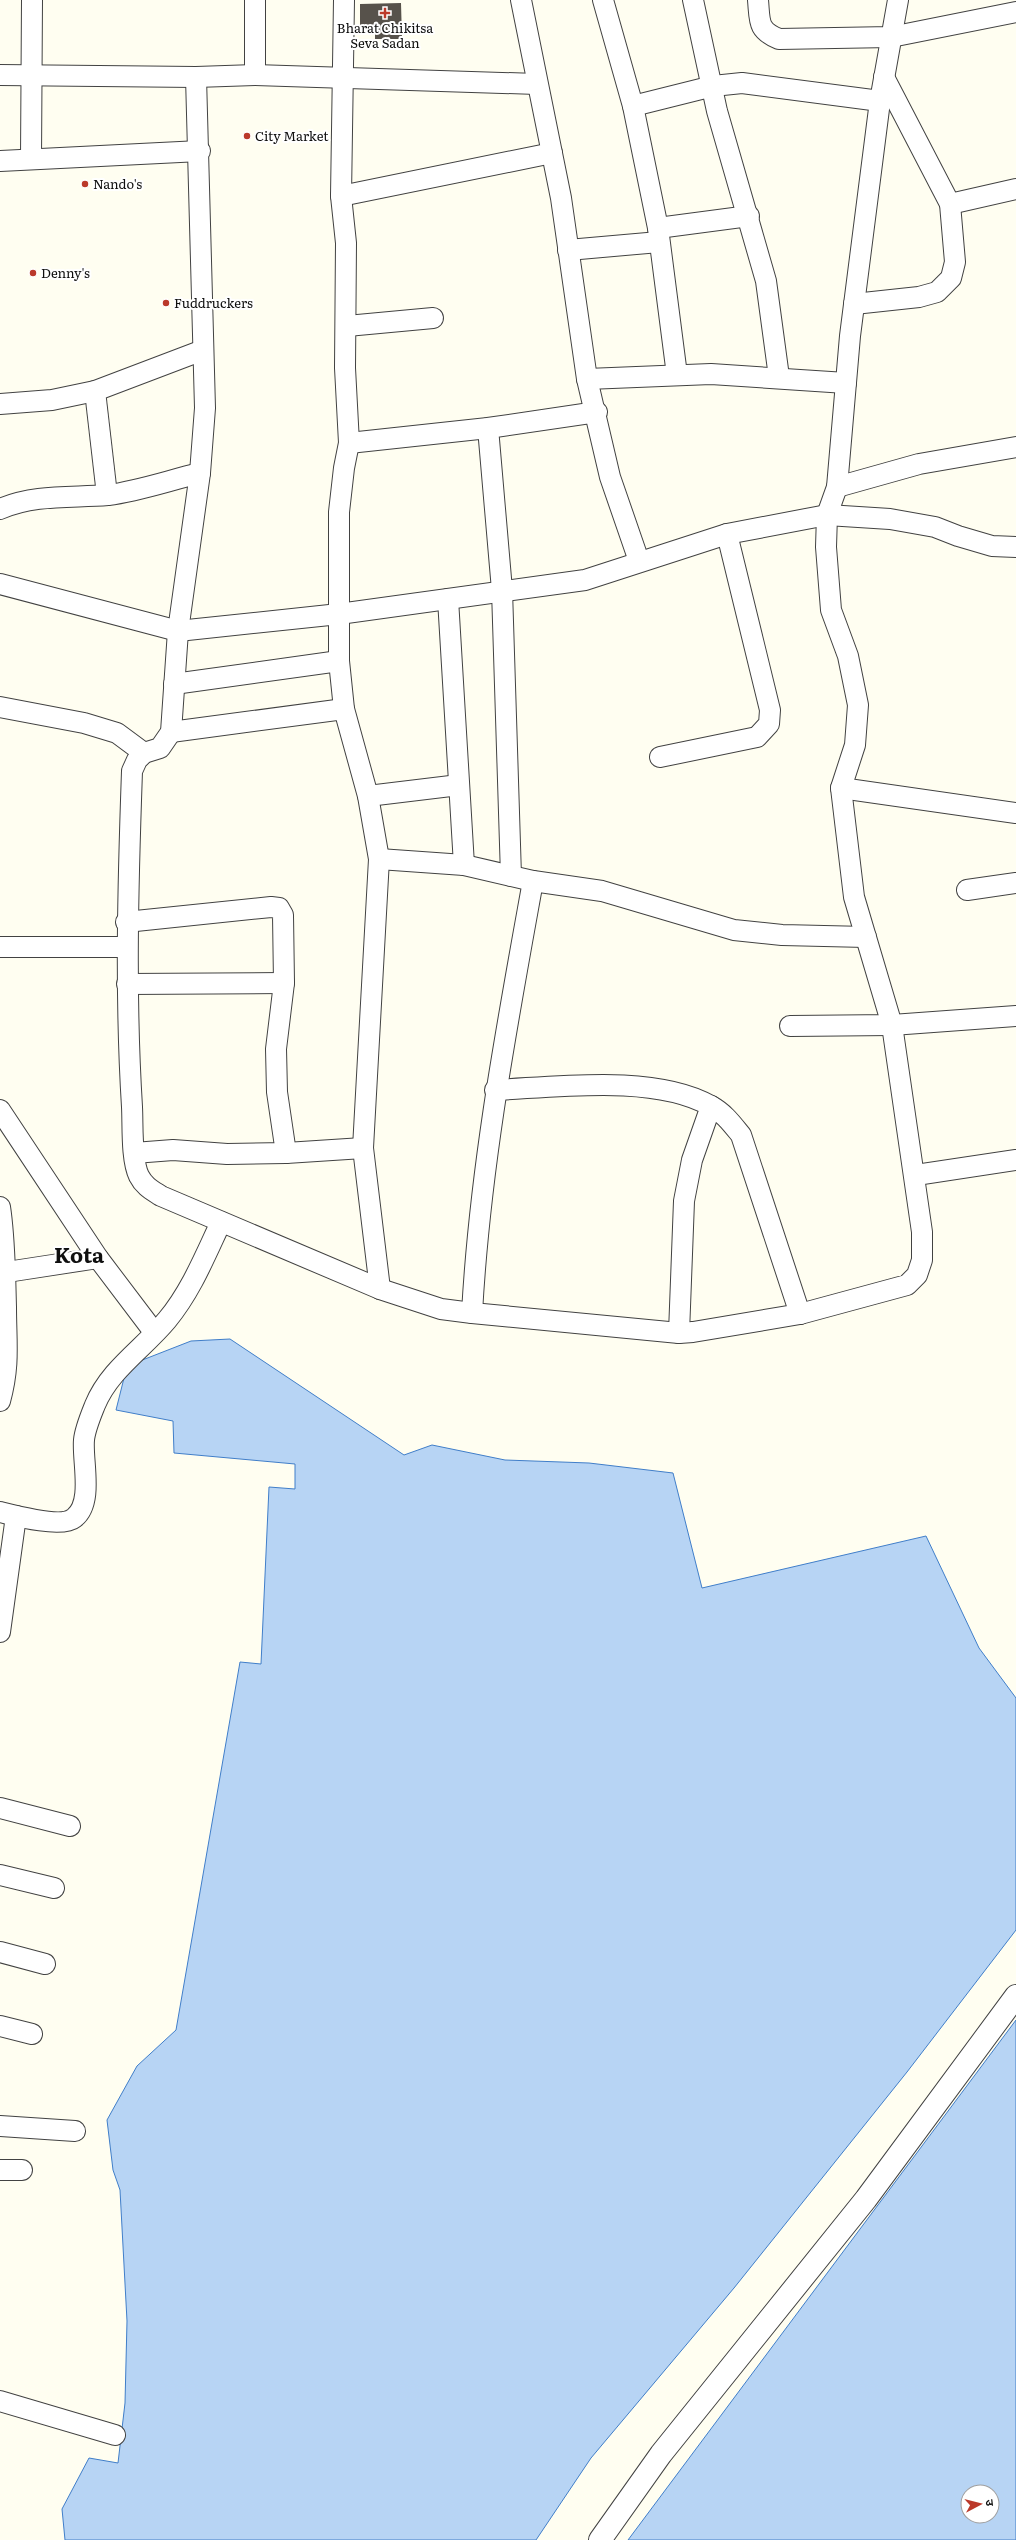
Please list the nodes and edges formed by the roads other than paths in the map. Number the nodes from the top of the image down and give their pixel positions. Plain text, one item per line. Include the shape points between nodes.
1 (32, 0) edge
2 (255, 0) edge
3 (344, 0) edge
4 (521, 0) edge
5 (604, 0) edge
6 (692, 0) edge
7 (758, 0) edge
8 (898, 0) edge
9 (1016, 12) edge
10 (891, 37) junction
11 (0, 75) edge
12 (255, 75) junction
13 (30, 76) junction
14 (196, 77) junction
15 (884, 77) junction
16 (342, 78) junction
17 (537, 84) junction
18 (713, 86) junction
19 (880, 101) junction
20 (633, 106) junction
21 (200, 151) junction
22 (552, 153) junction
23 (31, 158) junction
24 (0, 161) edge
25 (1016, 188) edge
26 (341, 196) junction
27 (950, 204) junction
28 (748, 216) junction
29 (658, 235) junction
30 (568, 250) junction
31 (854, 304) junction
32 (433, 318) dead end
33 (347, 326) junction
34 (203, 350) junction
35 (677, 375) junction
36 (779, 377) junction
37 (587, 379) junction
38 (846, 383) junction
39 (96, 391) junction
40 (0, 404) edge
41 (597, 412) junction
42 (488, 428) junction
43 (349, 443) junction
44 (1016, 447) edge
45 (200, 473) junction
46 (837, 487) junction
47 (107, 495) junction
48 (0, 509) edge
49 (826, 515) junction
50 (727, 534) junction
51 (1016, 547) edge
52 (639, 561) junction
53 (0, 584) edge
54 (502, 590) junction
55 (448, 599) junction
56 (340, 614) junction
57 (178, 631) junction
58 (339, 661) junction
59 (174, 684) junction
60 (0, 706) edge
61 (344, 709) junction
62 (171, 732) junction
63 (144, 754) junction
64 (660, 757) dead end
65 (459, 785) junction
66 (841, 788) junction
67 (368, 796) junction
68 (1016, 813) edge
69 (379, 859) junction
70 (464, 865) junction
71 (511, 876) junction
72 (533, 881) junction
73 (1016, 883) edge
74 (967, 890) dead end
75 (126, 922) junction
76 (866, 937) junction
77 (0, 947) edge
78 (126, 947) junction
79 (284, 982) junction
80 (127, 984) junction
81 (1016, 1016) edge
82 (790, 1026) dead end
83 (892, 1026) junction
84 (495, 1090) junction
85 (711, 1106) junction
86 (0, 1110) edge
87 (363, 1148) junction
88 (134, 1153) junction
89 (286, 1153) junction
90 (1016, 1160) edge
91 (916, 1175) junction
92 (0, 1207) edge
93 (221, 1222) junction
94 (98, 1258) junction
95 (4, 1280) edge
96 (380, 1289) junction
97 (472, 1313) junction
98 (800, 1314) junction
99 (154, 1332) junction
100 (679, 1333) junction
101 (4, 1337) edge
102 (0, 1401) edge
103 (8, 1514) edge
104 (0, 1632) edge
105 (0, 1808) edge
106 (70, 1826) dead end
107 (0, 1875) edge
108 (54, 1888) dead end
109 (0, 1952) edge
110 (45, 1964) dead end
111 (1016, 1996) edge
112 (0, 2026) edge
113 (32, 2034) dead end
114 (0, 2126) edge
115 (75, 2131) dead end
116 (0, 2170) edge
117 (22, 2170) dead end
118 (0, 2402) edge
119 (115, 2436) dead end
120 (600, 2540) edge

1 - 13 street
2 - 12 street
3 - 16 street
4 - 17 street
5 - 20 street
6 - 18 street
7 - 10 street via 760,25 766,34 779,39
8 - 10 street
9 - 10 street
10 - 15 street
11 - 13 street
12 - 14 street
12 - 16 street
13 - 14 street
13 - 23 street
14 - 21 street
15 - 19 street
15 - 27 street
16 - 17 street
16 - 26 street
17 - 22 street
18 - 19 street via 742,83
18 - 20 street
18 - 28 street
19 - 31 street
20 - 29 street
21 - 23 street
21 - 34 street
22 - 26 street
22 - 30 street
23 - 24 street
25 - 27 street
26 - 33 street via 346,243
27 - 31 street via 955,262 951,278 937,292 919,297
28 - 29 street
28 - 36 street via 766,281
29 - 30 street
29 - 35 street
30 - 37 street
31 - 38 street
32 - 33 street
33 - 43 street via 345,368
34 - 39 street
34 - 45 street via 205,408
35 - 36 street
35 - 37 street
36 - 38 street
37 - 41 street
38 - 46 street
39 - 40 street via 52,400
39 - 47 street
41 - 42 street
41 - 52 street via 610,477
42 - 43 street
42 - 54 street
43 - 56 street via 339,512
44 - 46 street via 919,464
45 - 47 street
45 - 57 street
46 - 49 street
47 - 48 street via 41,497 19,501
49 - 50 street
49 - 51 street via 890,519 935,527 992,546
49 - 66 street via 831,610 848,656 858,705 855,745
50 - 52 street
50 - 64 street via 770,710 768,724 757,737
52 - 54 street via 618,571 585,580
53 - 57 street
54 - 55 street
54 - 71 street
55 - 56 street
55 - 65 street
56 - 57 street
56 - 58 street
57 - 59 street
58 - 59 street
58 - 61 street
59 - 62 street
60 - 63 street via 84,723 117,733
61 - 62 street
61 - 67 street
62 - 63 street via 160,748
63 - 75 street via 137,760 132,772
65 - 67 street
65 - 70 street
66 - 68 street
66 - 76 street via 854,897
67 - 69 street
69 - 70 street
69 - 87 street
70 - 71 street
71 - 72 street
72 - 76 street via 602,892 734,930 782,935
72 - 84 street
73 - 74 street
75 - 78 street
75 - 79 street via 279,908 283,915
76 - 83 street
77 - 78 street
78 - 80 street
79 - 80 street
79 - 89 street via 276,1049 277,1092
80 - 88 street
81 - 83 street
82 - 83 street
83 - 91 street
84 - 85 street via 607,1084 681,1092
84 - 97 street via 476,1234
85 - 98 street via 725,1116 742,1135
85 - 100 street via 692,1160 684,1201
86 - 94 street
87 - 89 street
87 - 96 street
88 - 89 street via 173,1150 228,1154
88 - 93 street via 138,1175 147,1187 161,1196
90 - 91 street
91 - 98 street via 922,1232 922,1260 917,1275 907,1285
92 - 95 street
93 - 96 street
93 - 99 street via 189,1290
94 - 95 street
94 - 99 street
95 - 101 street
96 - 97 street via 441,1309
97 - 100 street
98 - 100 street
99 - 103 street via 109,1379 95,1404 84,1438 86,1491 81,1510 74,1519 62,1523
101 - 102 street via 7,1376
103 - 104 street
105 - 106 street
107 - 108 street
109 - 110 street
111 - 120 street via 866,2199 661,2454
112 - 113 street
114 - 115 street
116 - 117 street
118 - 119 street

